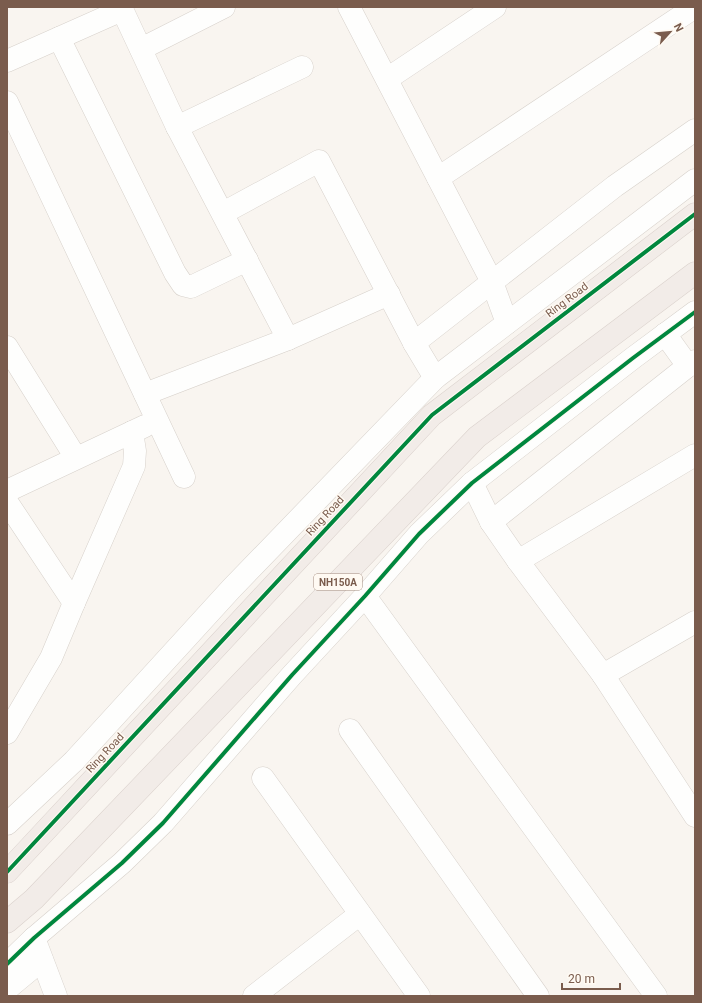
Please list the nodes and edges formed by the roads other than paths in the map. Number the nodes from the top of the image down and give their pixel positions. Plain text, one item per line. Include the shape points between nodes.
1 (224, 7) edge
2 (349, 7) edge
3 (495, 7) edge
4 (695, 7) edge
5 (121, 8) edge
6 (59, 38) junction
7 (140, 50) junction
8 (7, 61) edge
9 (302, 67) dead end
10 (387, 79) junction
11 (7, 102) edge
12 (176, 127) junction
13 (695, 130) edge
14 (438, 178) junction
15 (695, 180) edge
16 (223, 213) junction
17 (695, 214) edge
18 (248, 260) junction
19 (695, 273) edge
20 (492, 282) junction
21 (389, 294) junction
22 (695, 312) edge
23 (507, 324) junction
24 (665, 334) junction
25 (288, 339) junction
26 (414, 343) junction
27 (7, 347) edge
28 (692, 364) edge
29 (435, 378) junction
30 (145, 394) junction
31 (157, 420) junction
32 (132, 432) junction
33 (695, 455) edge
34 (76, 458) junction
35 (184, 477) dead end
36 (472, 483) junction
37 (7, 491) edge
38 (7, 502) edge
39 (491, 522) junction
40 (518, 561) junction
41 (365, 596) junction
42 (74, 603) junction
43 (695, 622) edge
44 (603, 675) junction
45 (350, 730) dead end
46 (7, 733) edge
47 (263, 778) dead end
48 (695, 816) edge
49 (7, 824) edge
50 (7, 872) edge
51 (360, 914) junction
52 (7, 922) edge
53 (34, 938) junction
54 (42, 960) junction
55 (7, 964) edge
56 (7, 989) edge
57 (278, 989) edge
58 (56, 996) edge
59 (254, 996) edge
60 (419, 996) edge
61 (538, 996) edge
62 (656, 996) edge

1 - 7 street
2 - 10 street
3 - 10 street
4 - 14 street
5 - 6 street
5 - 7 street
6 - 8 street
6 - 18 street via 183,285 191,287
7 - 12 street
9 - 12 street
10 - 14 street
11 - 30 street
12 - 16 street
13 - 20 street via 615,186
14 - 20 street
15 - 23 street
16 - 18 street
16 - 21 street via 319,161
17 - 50 highway, Ring Road via 432,415
18 - 25 street
19 - 52 highway, NH150A via 477,437 34,899
20 - 23 street
20 - 26 street
21 - 25 street
21 - 26 street
22 - 24 street
23 - 29 street
24 - 28 street
24 - 36 street
25 - 30 street
26 - 29 street
27 - 34 street
28 - 39 street
29 - 49 street via 231,589 74,761
30 - 31 street
31 - 32 street
31 - 35 street
32 - 34 street
32 - 42 street via 134,466
33 - 40 street
34 - 37 street
36 - 39 street
36 - 41 street via 419,534
38 - 42 street
39 - 40 street
40 - 44 street
41 - 53 street via 292,675 163,823 122,863
41 - 62 street
42 - 46 street via 50,658
43 - 44 street
44 - 48 street
45 - 61 street
47 - 51 street
51 - 57 street
51 - 60 street
53 - 54 street
53 - 55 street
54 - 56 street
54 - 58 street
57 - 59 street

